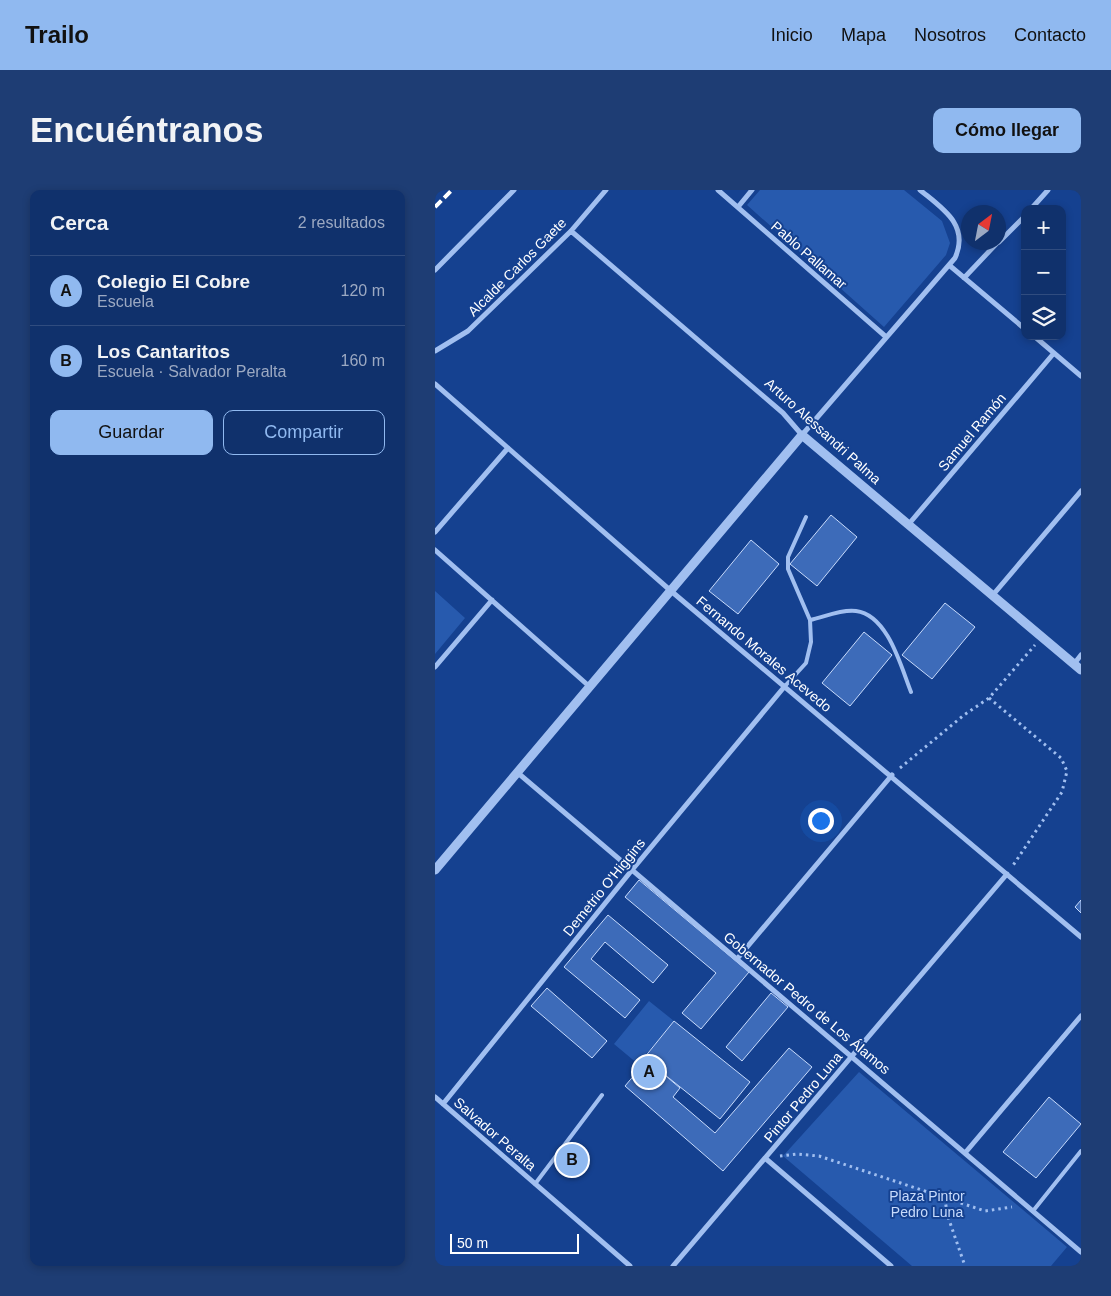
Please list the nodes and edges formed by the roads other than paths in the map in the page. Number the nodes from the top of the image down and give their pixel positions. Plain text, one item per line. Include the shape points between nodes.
1 (514, 190) edge
2 (606, 190) edge
3 (718, 190) edge
4 (752, 190) edge
5 (920, 190) edge
6 (1048, 190) edge
7 (1035, 205) edge
8 (738, 207) junction
9 (1021, 220) edge
10 (571, 231) junction
11 (1006, 234) edge
12 (990, 250) edge
13 (949, 265) junction
14 (435, 270) edge
15 (964, 278) junction
16 (1021, 326) edge
17 (885, 336) junction
18 (1039, 340) edge
19 (435, 350) edge
20 (1054, 353) junction
21 (1081, 376) edge
22 (435, 384) edge
23 (802, 435) junction
24 (507, 448) junction
25 (1081, 491) edge
26 (806, 517) dead end
27 (909, 525) junction
28 (435, 532) edge
29 (435, 550) edge
30 (671, 591) junction
31 (992, 596) junction
32 (492, 600) junction
33 (810, 620) junction
34 (1081, 655) edge
35 (435, 667) edge
36 (1077, 667) edge
37 (590, 686) junction
38 (785, 686) junction
39 (911, 692) dead end
40 (518, 773) junction
41 (892, 775) junction
42 (435, 870) edge
43 (632, 870) junction
44 (1007, 874) junction
45 (1081, 936) edge
46 (737, 959) junction
47 (1081, 1016) edge
48 (852, 1056) junction
49 (602, 1095) dead end
50 (435, 1097) edge
51 (443, 1104) junction
52 (1081, 1151) edge
53 (965, 1153) junction
54 (765, 1158) junction
55 (535, 1184) junction
56 (1033, 1211) junction
57 (1081, 1252) edge
58 (888, 1265) edge
59 (630, 1266) edge
60 (673, 1266) edge

1 - 14 street
2 - 10 street, Alcalde Carlos Gaete
3 - 8 street, Pablo Pallamar
4 - 8 street
5 - 13 street via 957,226 958,250
6 - 7 street
8 - 17 street, Pablo Pallamar
9 - 11 street
10 - 19 street, Alcalde Carlos Gaete via 468,331
10 - 23 street, Arturo Alessandri Palma via 783,413
12 - 15 street
13 - 15 street
13 - 17 street
15 - 16 street
17 - 23 street
18 - 20 street
20 - 21 street
20 - 27 street, Samuel Ramón
22 - 24 street, Fernando Morales Acevedo
23 - 27 street, Arturo Alessandri Palma
23 - 30 street
24 - 28 street
24 - 30 street, Fernando Morales Acevedo
25 - 31 street
26 - 33 lane via 788,557 788,569
27 - 31 street, Arturo Alessandri Palma
29 - 32 street
30 - 37 street
30 - 38 street, Fernando Morales Acevedo
31 - 36 street, Arturo Alessandri Palma
32 - 35 street
32 - 37 street
33 - 38 lane via 811,642 806,663
33 - 39 lane via 849,611 870,616 886,632
34 - 36 street
37 - 40 street
38 - 41 street, Fernando Morales Acevedo
38 - 43 street, Demetrio O'Higgins
40 - 42 street
40 - 43 street, Gobernador Pedro de Los Álamos
41 - 44 street, Fernando Morales Acevedo
41 - 46 street
43 - 46 street, Gobernador Pedro de Los Álamos
43 - 51 street, Demetrio O'Higgins
44 - 45 street, Fernando Morales Acevedo
44 - 48 street, Pintor Pedro Luna
46 - 48 street, Gobernador Pedro de Los Álamos
47 - 53 street
48 - 53 street, Gobernador Pedro de Los Álamos
48 - 54 street, Pintor Pedro Luna
49 - 55 lane
50 - 51 street, Salvador Peralta
51 - 55 street, Salvador Peralta
52 - 56 lane
53 - 56 street, Gobernador Pedro de Los Álamos
54 - 58 street
54 - 60 street, Pintor Pedro Luna
55 - 59 street, Salvador Peralta
56 - 57 street, Gobernador Pedro de Los Álamos

